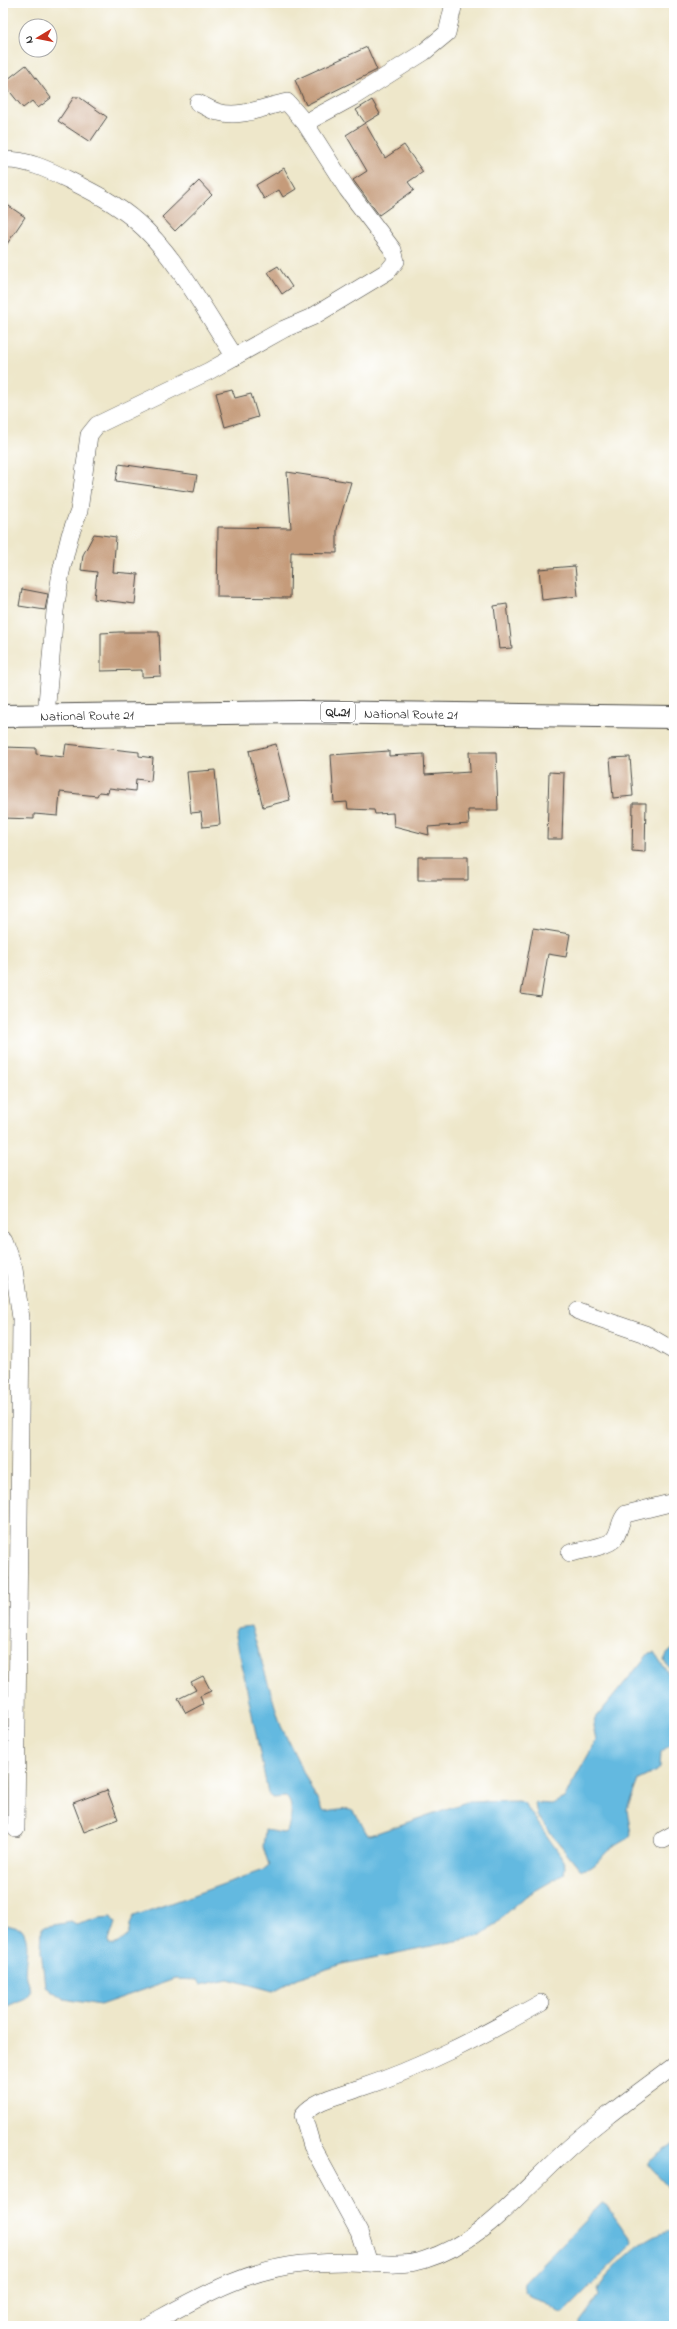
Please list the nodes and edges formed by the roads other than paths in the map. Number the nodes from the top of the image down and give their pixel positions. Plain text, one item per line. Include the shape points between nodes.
1 (454, 3) edge
2 (198, 103) dead end
3 (305, 123) junction
4 (3, 160) edge
5 (235, 357) junction
6 (46, 715) junction
7 (3, 716) edge
8 (674, 717) edge
9 (3, 1240) edge
10 (578, 1311) dead end
11 (674, 1351) edge
12 (674, 1502) edge
13 (570, 1553) dead end
14 (16, 1830) dead end
15 (541, 2003) dead end
16 (674, 2066) edge
17 (369, 2263) junction
18 (146, 2326) edge

1 - 3 street via 447,33 442,38 353,97
2 - 3 street via 219,113 236,113 287,102
3 - 5 street via 347,189 393,250 396,261 388,271 342,301 284,329
4 - 5 street via 35,165 60,175 111,203 137,222 159,244
5 - 6 street via 97,425 89,435 79,511 70,534 56,603
6 - 7 highway, National Route 21 / QL.21
6 - 8 highway, National Route 21 / QL.21 via 300,712
9 - 14 street via 14,1269 21,1318
10 - 11 street via 645,1334
12 - 13 street via 626,1514 611,1542
15 - 17 street via 464,2046 402,2074 329,2098 309,2107 303,2115 312,2146 359,2232
16 - 17 street via 586,2134 464,2243 423,2260 400,2265
17 - 18 street via 301,2264 248,2276 224,2284

